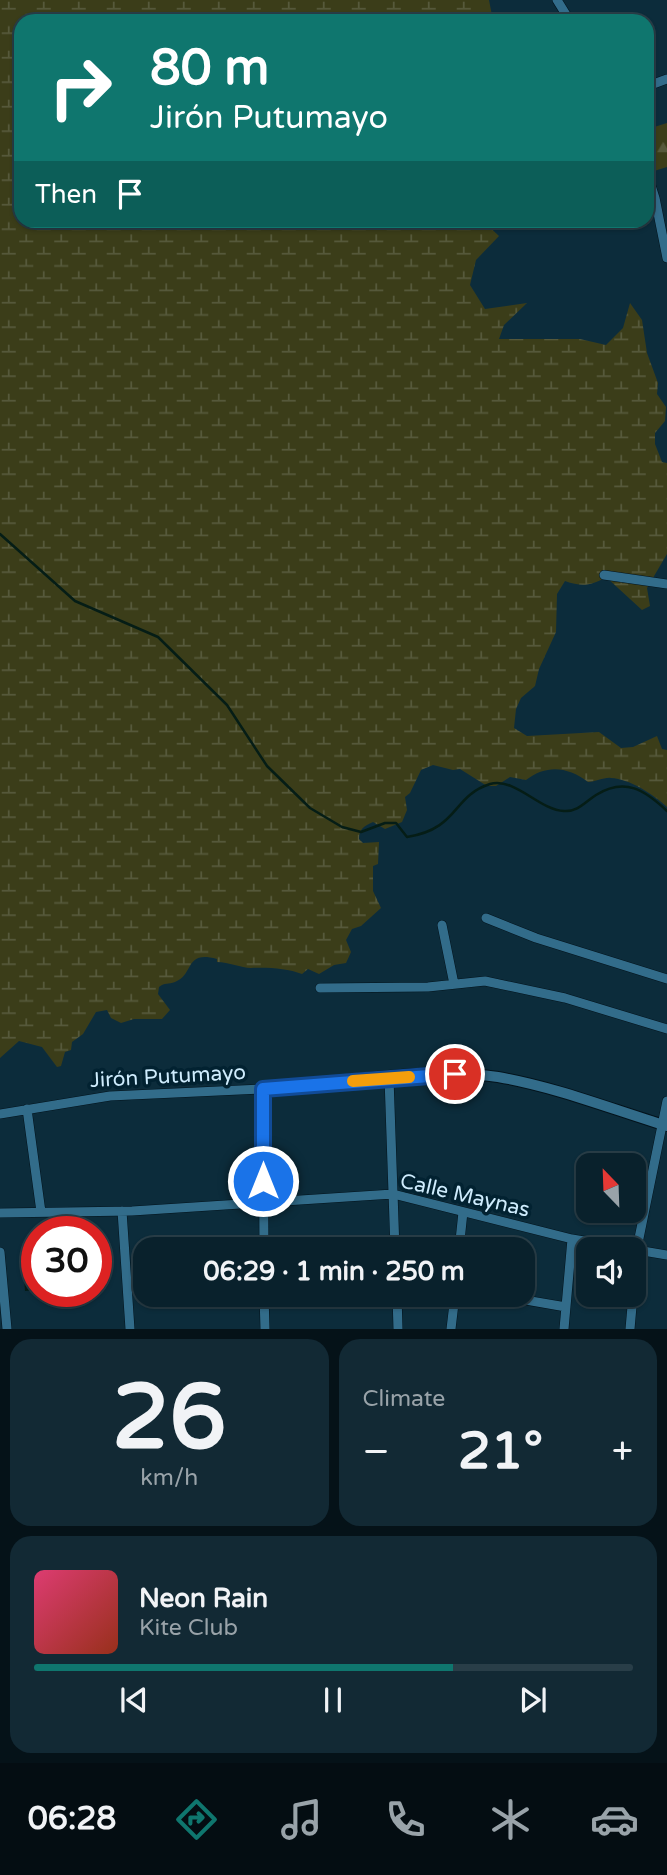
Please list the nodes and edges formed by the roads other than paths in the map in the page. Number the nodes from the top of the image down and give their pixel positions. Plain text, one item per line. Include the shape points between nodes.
1 (654, 193) edge
2 (663, 218) edge
3 (667, 258) edge
4 (604, 575) dead end
5 (667, 584) edge
6 (486, 918) dead end
7 (442, 925) dead end
8 (667, 979) edge
9 (454, 984) junction
10 (320, 988) dead end
11 (667, 1030) edge
12 (389, 1078) junction
13 (263, 1089) junction
14 (667, 1101) edge
15 (27, 1109) junction
16 (0, 1114) edge
17 (664, 1125) edge
18 (393, 1194) junction
19 (263, 1204) junction
20 (122, 1211) junction
21 (41, 1212) junction
22 (463, 1212) junction
23 (0, 1213) edge
24 (264, 1237) edge
25 (395, 1237) edge
26 (460, 1237) edge
27 (639, 1237) edge
28 (572, 1239) junction
29 (576, 1240) edge
30 (646, 1250) edge
31 (0, 1252) edge
32 (667, 1255) edge
33 (1, 1269) edge
34 (535, 1302) edge
35 (264, 1307) edge
36 (398, 1307) edge
37 (454, 1307) edge
38 (566, 1307) junction
39 (632, 1307) edge
40 (4, 1324) edge
41 (130, 1329) edge
42 (265, 1329) edge
43 (388, 1329) edge
44 (399, 1329) edge
45 (451, 1329) edge
46 (564, 1329) edge
47 (630, 1329) edge

1 - 2 street
2 - 3 street
4 - 5 street
6 - 8 street
7 - 9 street
9 - 10 street
9 - 11 street via 485,981 565,998
12 - 13 street, Jirón Putumayo
12 - 17 street, Jirón Putumayo via 497,1077 555,1090
12 - 18 street
13 - 15 street, Jirón Putumayo via 110,1096
13 - 19 street
14 - 17 street
15 - 16 street, Jirón Putumayo
15 - 21 street
17 - 27 street
18 - 19 street, Calle Maynas
18 - 22 street, Calle Maynas
18 - 25 street
19 - 20 street, Calle Maynas
19 - 24 street
20 - 21 street, Calle Maynas
20 - 41 street
21 - 23 street, Calle Maynas
22 - 26 street
22 - 28 street, Calle Maynas
28 - 29 street, Calle Maynas
28 - 38 street
30 - 32 street, Calle Maynas
31 - 33 street
33 - 40 street
34 - 38 street
35 - 42 street
36 - 44 street
37 - 45 street
38 - 46 street
39 - 47 street
43 - 44 street

